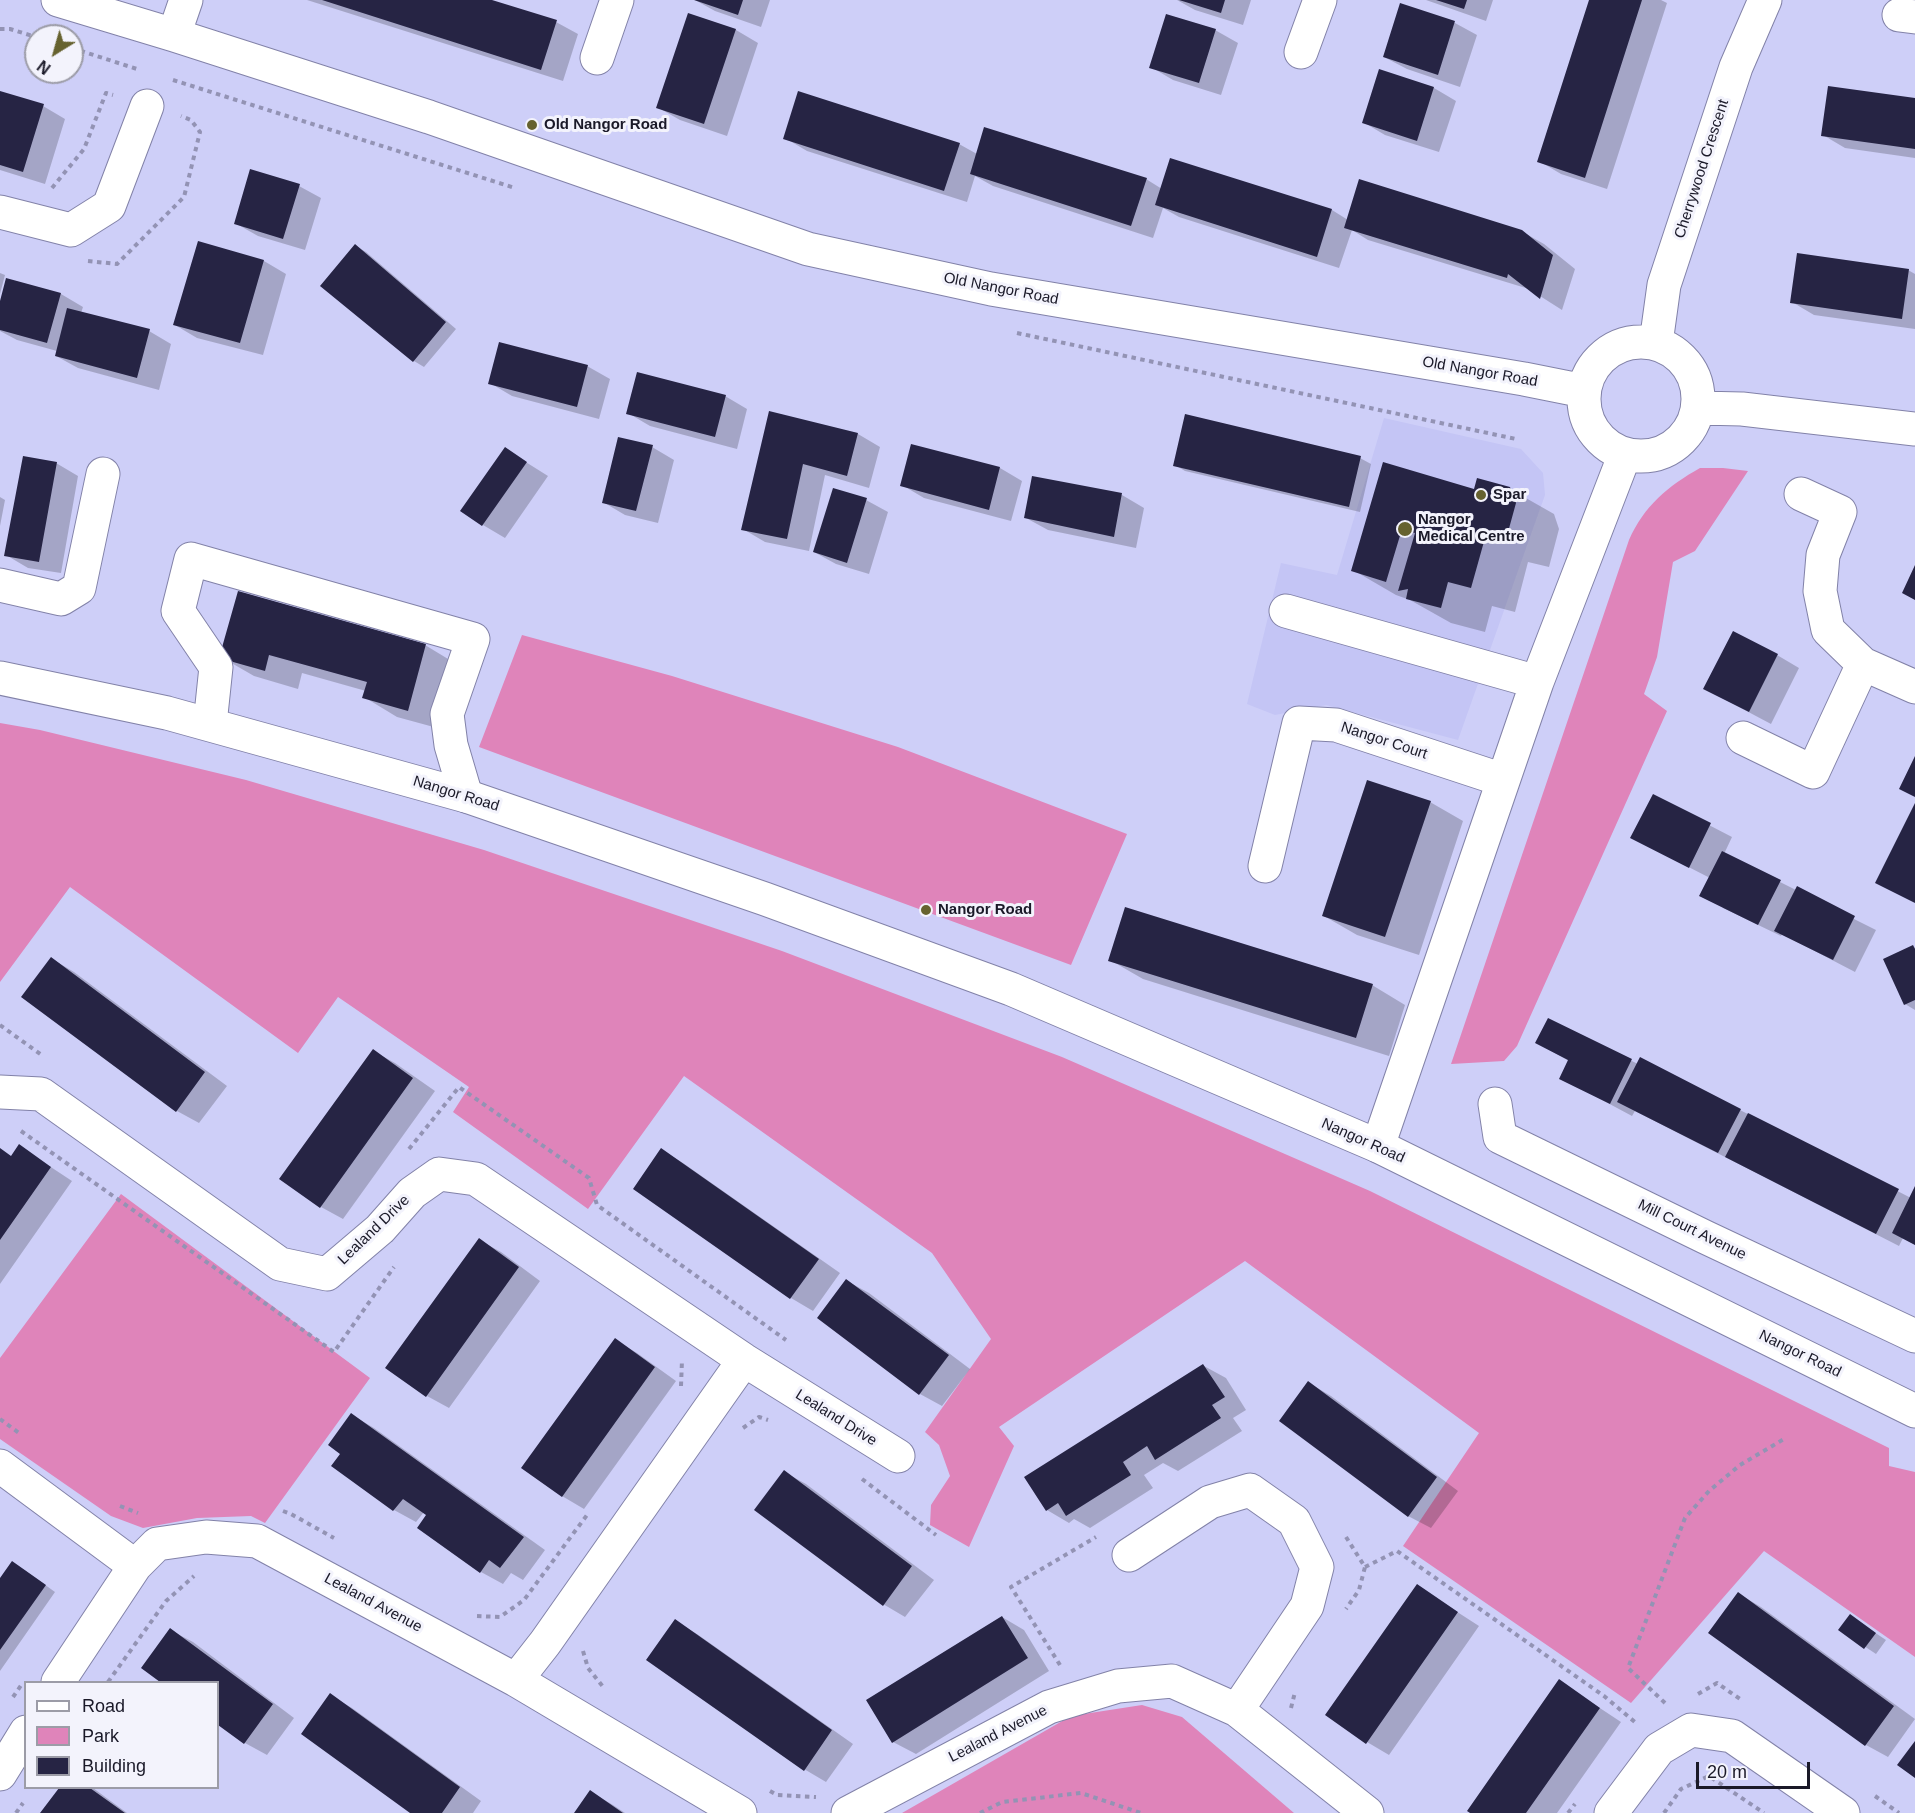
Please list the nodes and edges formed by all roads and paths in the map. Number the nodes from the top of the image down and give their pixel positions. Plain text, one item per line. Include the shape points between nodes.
1 (58, 0) edge
2 (186, 0) edge
3 (616, 0) edge
4 (1320, 0) edge
5 (1765, 0) edge
6 (0, 29) edge
7 (24, 33) edge
8 (174, 35) junction
9 (1301, 52) dead end
10 (597, 58) dead end
11 (147, 106) dead end
12 (0, 212) edge
13 (1656, 343) junction
14 (1584, 391) junction
15 (1699, 408) junction
16 (1915, 429) edge
17 (1626, 454) junction
18 (103, 474) dead end
19 (1801, 494) dead end
20 (0, 585) edge
21 (1286, 611) dead end
22 (1863, 664) junction
23 (0, 678) edge
24 (1537, 682) junction
25 (1915, 687) edge
26 (210, 724) junction
27 (1743, 738) dead end
28 (1503, 780) junction
29 (465, 796) junction
30 (1265, 866) dead end
31 (0, 1092) edge
32 (1495, 1104) dead end
33 (1378, 1146) junction
34 (1915, 1336) edge
35 (682, 1356) dead end
36 (744, 1360) junction
37 (681, 1388) dead end
38 (1915, 1411) edge
39 (0, 1419) edge
40 (770, 1420) dead end
41 (740, 1430) dead end
42 (28, 1439) dead end
43 (1784, 1439) dead end
44 (898, 1456) dead end
45 (0, 1466) edge
46 (859, 1477) dead end
47 (111, 1500) dead end
48 (592, 1508) dead end
49 (282, 1511) dead end
50 (142, 1515) dead end
51 (1340, 1528) dead end
52 (1102, 1534) dead end
53 (936, 1535) dead end
54 (342, 1542) dead end
55 (1129, 1555) dead end
56 (135, 1566) junction
57 (1365, 1568) junction
58 (197, 1573) dead end
59 (472, 1616) dead end
60 (1340, 1618) dead end
61 (581, 1645) dead end
62 (1061, 1666) dead end
63 (43, 1680) edge
64 (516, 1680) junction
65 (109, 1681) edge
66 (1297, 1682) dead end
67 (24, 1693) edge
68 (608, 1693) dead end
69 (7, 1705) dead end
70 (1671, 1708) dead end
71 (1237, 1710) junction
72 (1293, 1718) dead end
73 (1641, 1727) dead end
74 (24, 1735) edge
75 (0, 1774) edge
76 (767, 1789) dead end
77 (1581, 1796) dead end
78 (816, 1797) dead end
79 (728, 1810) edge
80 (848, 1813) edge
81 (980, 1813) edge
82 (1141, 1813) edge
83 (1367, 1813) edge
84 (1568, 1813) edge
85 (1611, 1813) edge
86 (1664, 1813) edge
87 (1764, 1813) edge
88 (1843, 1813) edge

1 - 8 street, Old Nangor Road
2 - 8 street
3 - 10 street
4 - 9 street
5 - 13 street, Cherrywood Crescent via 1736,67 1664,285
6 - 7 path
8 - 14 street, Old Nangor Road via 429,117 808,249 992,289
11 - 12 street via 109,206 71,230
13 - 14 street via 1621,344 1606,353 1593,366
13 - 15 street via 1686,363 1695,379
14 - 17 street via 1586,418 1595,434 1609,447
15 - 16 street via 1742,409
15 - 17 street via 1677,444 1643,457
17 - 24 street
18 - 20 street via 79,588 61,599
19 - 22 street via 1840,512 1823,555 1820,591 1828,630
21 - 24 street
22 - 25 street
22 - 27 street via 1813,772
23 - 26 street, Nangor Road
24 - 28 street
26 - 29 street, Nangor Road
26 - 29 street via 216,667 178,611 191,560 473,639 447,714
28 - 30 street, Nangor Court via 1336,725 1299,723
28 - 33 street
29 - 33 street, Nangor Road via 765,899 1011,990
31 - 36 street, Lealand Drive via 41,1094 280,1264 327,1275 380,1229 412,1194 439,1174 476,1179
32 - 34 street, Mill Court Avenue via 1500,1137
33 - 38 street, Nangor Road
35 - 37 path
36 - 44 street, Lealand Drive
36 - 64 street
39 - 42 path
40 - 41 path via 759,1417
43 - 70 path via 1740,1465 1684,1518 1628,1668
45 - 56 street
46 - 53 path
47 - 50 path
48 - 59 path via 524,1600 500,1617
49 - 54 path
51 - 57 path
52 - 62 path via 1011,1587
55 - 71 street via 1210,1502 1251,1490 1294,1521 1317,1567 1307,1606
56 - 63 street, Lealand Avenue
56 - 64 street, Lealand Avenue via 157,1544 206,1538 256,1541
57 - 60 path via 1359,1590
57 - 73 path via 1397,1551 1604,1696
58 - 65 path via 166,1601
61 - 68 path via 588,1668
64 - 79 street, Lealand Avenue
66 - 72 path via 1290,1709
67 - 69 path
71 - 80 street, Lealand Avenue via 1172,1680 1118,1686 1049,1707
71 - 83 street, Lealand Avenue
74 - 75 street
76 - 78 path via 777,1795
77 - 84 path
81 - 82 path via 1002,1802 1081,1793
85 - 88 street via 1659,1749 1691,1730 1732,1736
86 - 87 path via 1681,1789 1709,1776

